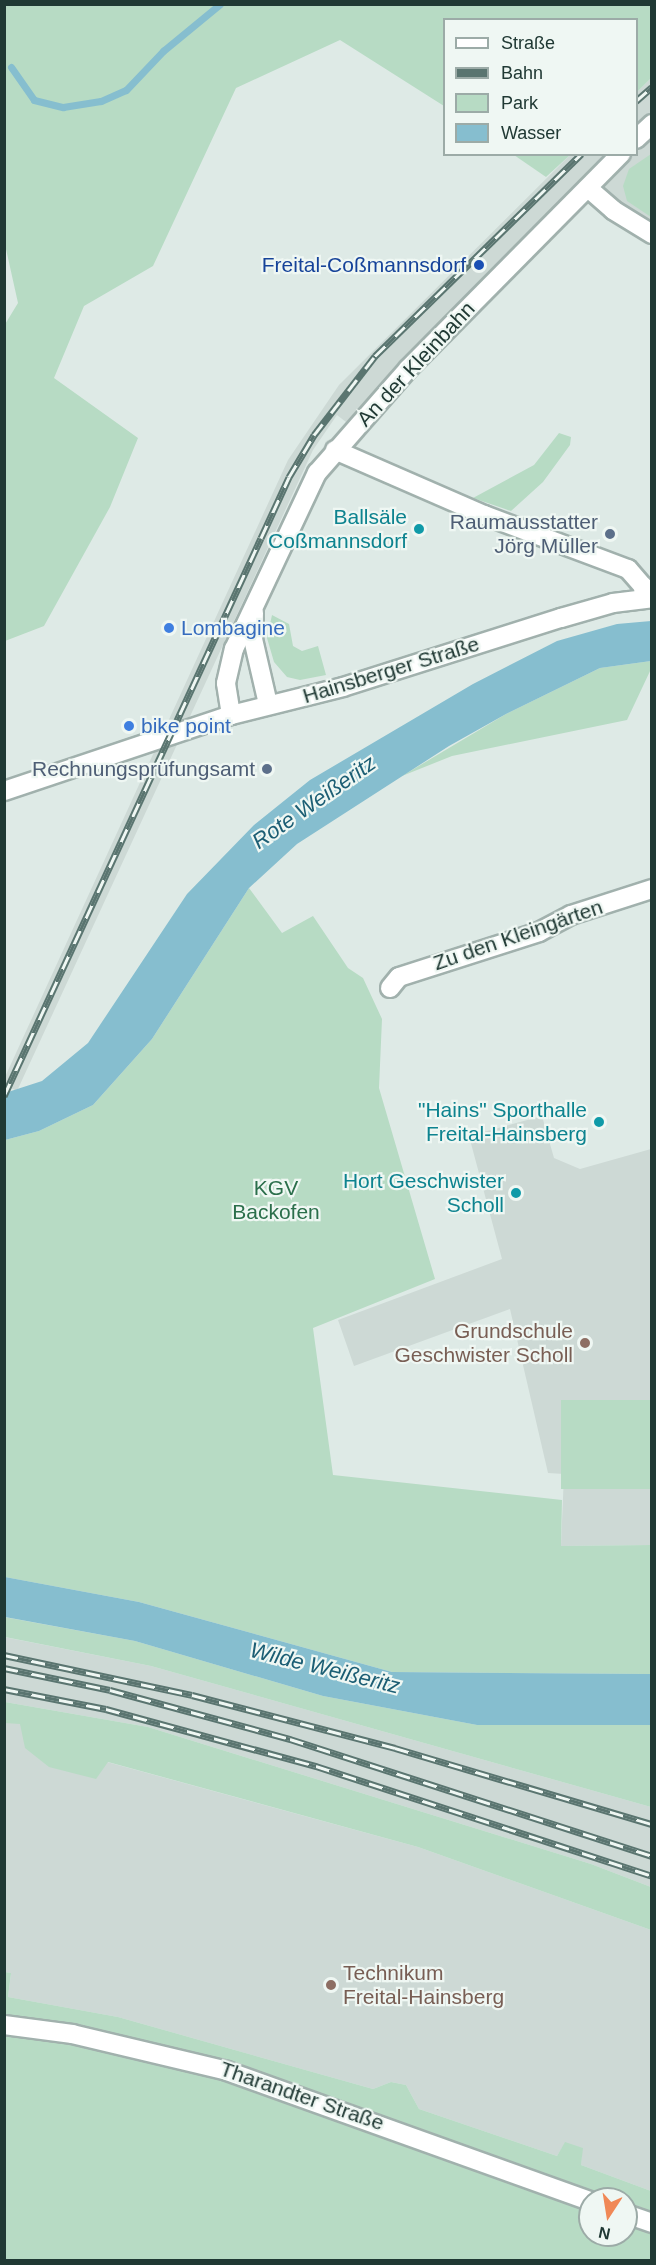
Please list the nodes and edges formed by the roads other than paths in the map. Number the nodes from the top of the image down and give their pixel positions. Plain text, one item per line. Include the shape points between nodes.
1 (651, 124) edge
2 (638, 137) edge
3 (619, 156) edge
4 (588, 188) junction
5 (651, 234) edge
6 (335, 450) junction
7 (648, 598) edge
8 (254, 606) junction
9 (268, 704) junction
10 (231, 715) junction
11 (4, 791) edge
12 (651, 889) edge
13 (390, 988) dead end
14 (4, 2025) edge
15 (578, 2197) edge

1 - 2 street
3 - 4 street, An der Kleinbahn
4 - 5 street via 613,210
4 - 6 street, An der Kleinbahn via 408,369
6 - 7 street via 474,511 628,569
6 - 8 street, An der Kleinbahn via 292,520
7 - 9 street, Hainsberger Straße via 561,618 343,687
8 - 9 street, An der Kleinbahn via 253,639
8 - 10 street, An der Kleinbahn via 234,649 226,683
9 - 10 street, Hainsberger Straße
10 - 11 street, Hainsberger Straße
12 - 13 street, Zu den Kleingärten via 571,915 539,932 399,977
14 - 15 street, Tharandter Straße via 72,2034 227,2071

